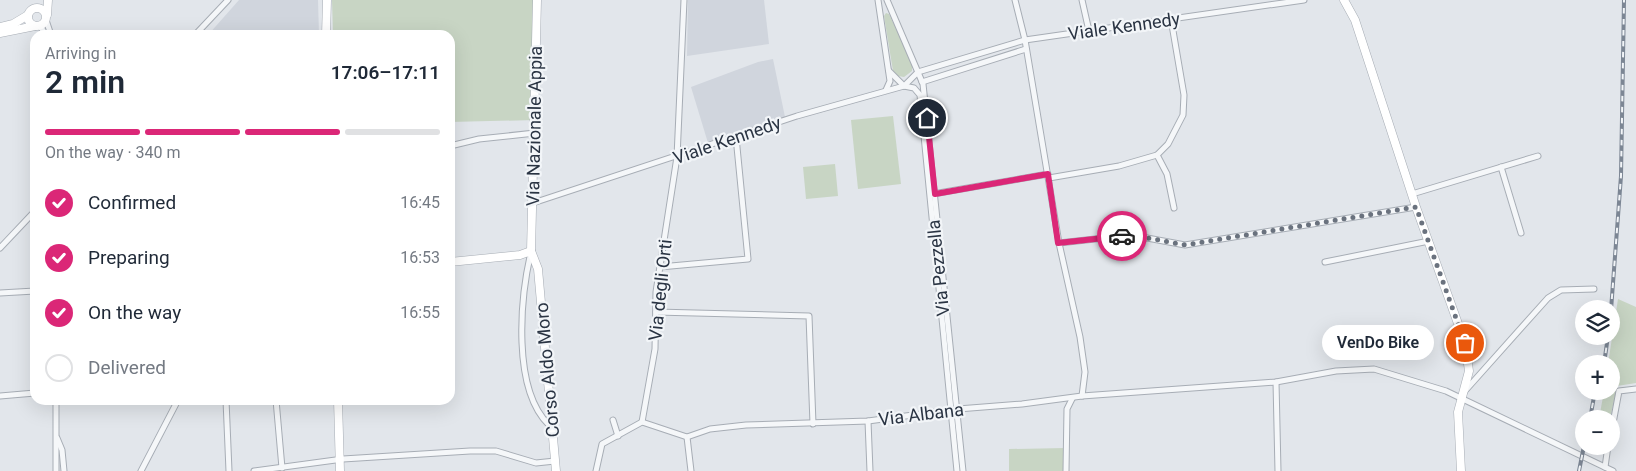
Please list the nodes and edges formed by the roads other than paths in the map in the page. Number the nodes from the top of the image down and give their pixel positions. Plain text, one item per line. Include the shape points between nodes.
1 (38, 0) edge
2 (48, 0) edge
3 (228, 0) edge
4 (327, 0) edge
5 (537, 0) edge
6 (684, 0) edge
7 (878, 0) edge
8 (887, 0) edge
9 (1015, 0) edge
10 (1082, 0) edge
11 (1250, 0) edge
12 (1304, 0) edge
13 (1344, 0) edge
14 (889, 6) junction
15 (1252, 7) junction
16 (34, 8) junction
17 (880, 8) junction
18 (28, 15) junction
19 (46, 18) junction
20 (1171, 18) junction
21 (37, 26) junction
22 (0, 27) edge
23 (41, 30) edge
24 (50, 30) edge
25 (199, 30) edge
26 (326, 30) edge
27 (1089, 31) junction
28 (0, 33) edge
29 (1025, 40) junction
30 (1026, 49) junction
31 (888, 70) junction
32 (918, 72) junction
33 (922, 82) junction
34 (904, 86) junction
35 (886, 91) junction
36 (535, 132) junction
37 (736, 137) junction
38 (455, 145) edge
39 (1157, 155) junction
40 (1538, 156) dead end
41 (677, 157) junction
42 (1502, 167) junction
43 (1049, 176) junction
44 (932, 194) junction
45 (1412, 194) junction
46 (532, 203) junction
47 (1416, 207) junction
48 (1174, 208) dead end
49 (30, 216) edge
50 (1522, 233) dead end
51 (1429, 241) junction
52 (1058, 243) junction
53 (0, 248) edge
54 (531, 251) junction
55 (455, 262) edge
56 (1325, 262) dead end
57 (660, 267) junction
58 (1594, 288) dead end
59 (30, 291) edge
60 (0, 293) edge
61 (656, 312) junction
62 (1276, 382) junction
63 (1636, 388) edge
64 (30, 394) edge
65 (0, 396) edge
66 (1082, 396) junction
67 (1462, 396) junction
68 (1072, 399) junction
69 (56, 405) edge
70 (175, 405) edge
71 (226, 405) edge
72 (276, 405) edge
73 (338, 405) edge
74 (955, 410) junction
75 (1615, 410) edge
76 (613, 420) dead end
77 (642, 422) junction
78 (868, 422) junction
79 (813, 424) junction
80 (553, 426) junction
81 (56, 436) junction
82 (618, 436) junction
83 (687, 437) junction
84 (1607, 455) edge
85 (340, 459) junction
86 (555, 461) junction
87 (282, 468) junction
88 (1605, 468) junction
89 (56, 471) edge
90 (64, 471) edge
91 (142, 471) edge
92 (228, 471) edge
93 (254, 471) edge
94 (340, 471) edge
95 (556, 471) edge
96 (596, 471) edge
97 (691, 471) edge
98 (870, 471) edge
99 (957, 471) edge
100 (963, 471) edge
101 (1066, 471) edge
102 (1278, 471) edge
103 (1461, 471) edge
104 (1613, 471) edge

1 - 16 street
2 - 19 street
3 - 25 street
4 - 26 street
5 - 36 street, Via Nazionale Appia
6 - 41 street, Via degli Orti
7 - 17 street
8 - 14 street
9 - 29 street
10 - 27 street
11 - 15 street
12 - 15 street, Viale Kennedy
13 - 45 street via 1355,20
14 - 17 street
14 - 32 street
15 - 20 street, Viale Kennedy
16 - 18 street
16 - 19 street via 43,9
17 - 31 street
18 - 21 street via 30,23
18 - 22 street
19 - 21 street
19 - 24 street
20 - 27 street, Viale Kennedy
20 - 39 street via 1184,95 1183,115 1168,144
21 - 23 street
21 - 28 street
27 - 29 street, Viale Kennedy
29 - 30 street
29 - 32 street, Viale Kennedy
30 - 33 street
30 - 43 street
31 - 34 street
31 - 35 street
32 - 33 street
32 - 34 street
33 - 44 street
34 - 35 street, Viale Kennedy
34 - 44 street, Via Pezzella via 914,88 920,95
35 - 37 street, Viale Kennedy
36 - 38 street
36 - 46 street, Via Nazionale Appia
37 - 41 street, Viale Kennedy
37 - 57 street via 748,259
39 - 43 street via 1119,166
39 - 48 street via 1167,174
40 - 42 street
41 - 46 street, Viale Kennedy
41 - 57 street, Via degli Orti
42 - 45 street
42 - 50 street
43 - 44 street
43 - 52 street
44 - 74 street, Via Pezzella
45 - 47 street
46 - 54 street, Via Nazionale Appia
47 - 51 street
47 - 52 street via 1185,245 1132,235
49 - 53 street
51 - 56 street
51 - 67 street via 1465,343 1469,371
52 - 66 street via 1080,337 1085,372
54 - 55 street
54 - 80 street, Corso Aldo Moro via 538,269
54 - 80 street via 521,316 526,382 536,410
57 - 61 street, Via degli Orti
58 - 67 street via 1561,290 1548,298
59 - 60 street
61 - 77 street, Via degli Orti via 655,349
61 - 79 street via 809,316
62 - 66 street, Via Albana
62 - 67 street, Via Albana via 1374,368
62 - 102 street
63 - 75 street via 1619,391
64 - 65 street
66 - 68 street, Via Albana
67 - 88 street, Via Albana
67 - 103 street via 1458,412
68 - 74 street, Via Albana
68 - 101 street via 1067,409
69 - 81 street
70 - 91 street
71 - 92 street
72 - 87 street
73 - 85 street
74 - 78 street, Via Albana
74 - 99 street
74 - 100 street
76 - 82 street
77 - 82 street
77 - 83 street
78 - 79 street, Via Albana
78 - 98 street
79 - 83 street, Via Albana via 746,425 710,429
80 - 86 street, Corso Aldo Moro
81 - 89 street
81 - 90 street via 62,450
82 - 96 street via 602,444
83 - 97 street
84 - 88 street
85 - 86 street via 488,450 528,462
85 - 87 street
85 - 94 street
86 - 95 street, Corso Aldo Moro
87 - 93 street
88 - 104 street, Via Albana

